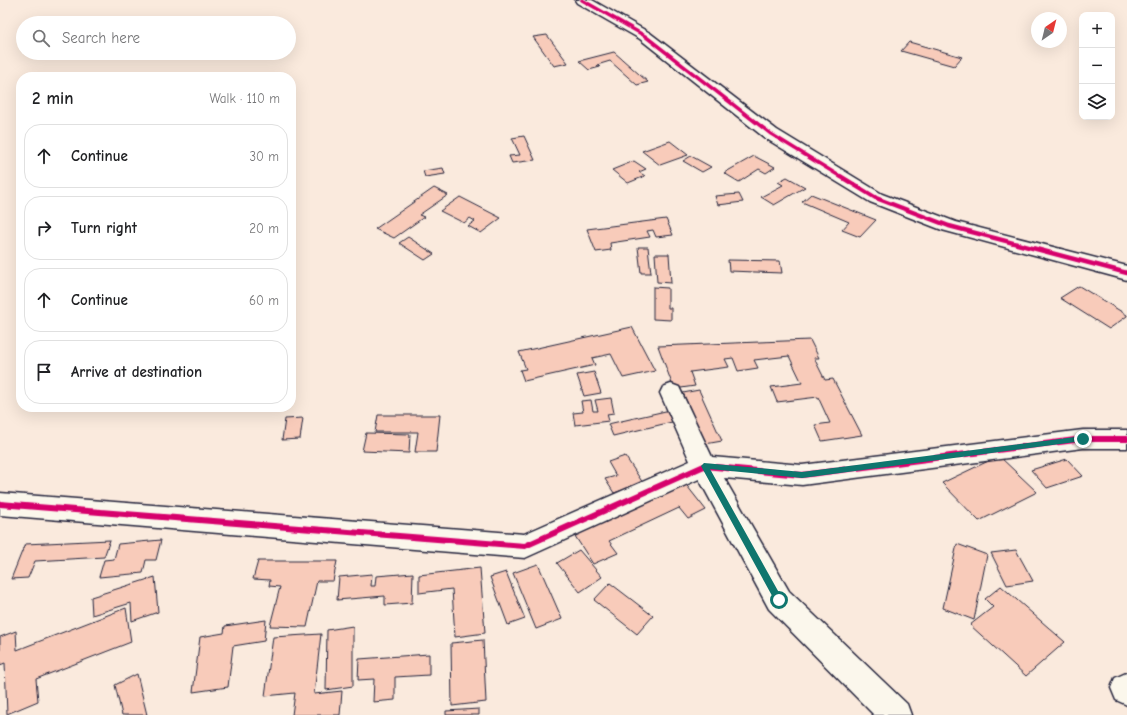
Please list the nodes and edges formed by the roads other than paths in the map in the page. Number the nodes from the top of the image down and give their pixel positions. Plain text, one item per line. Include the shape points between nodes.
1 (582, 0) edge
2 (1127, 273) edge
3 (671, 393) dead end
4 (1127, 439) edge
5 (704, 466) junction
6 (0, 504) edge
7 (896, 715) edge

1 - 2 street via 645,36 771,134 876,198 949,226
3 - 5 street
4 - 5 street via 1083,439 802,475
5 - 6 street via 525,546
5 - 7 street via 779,600

